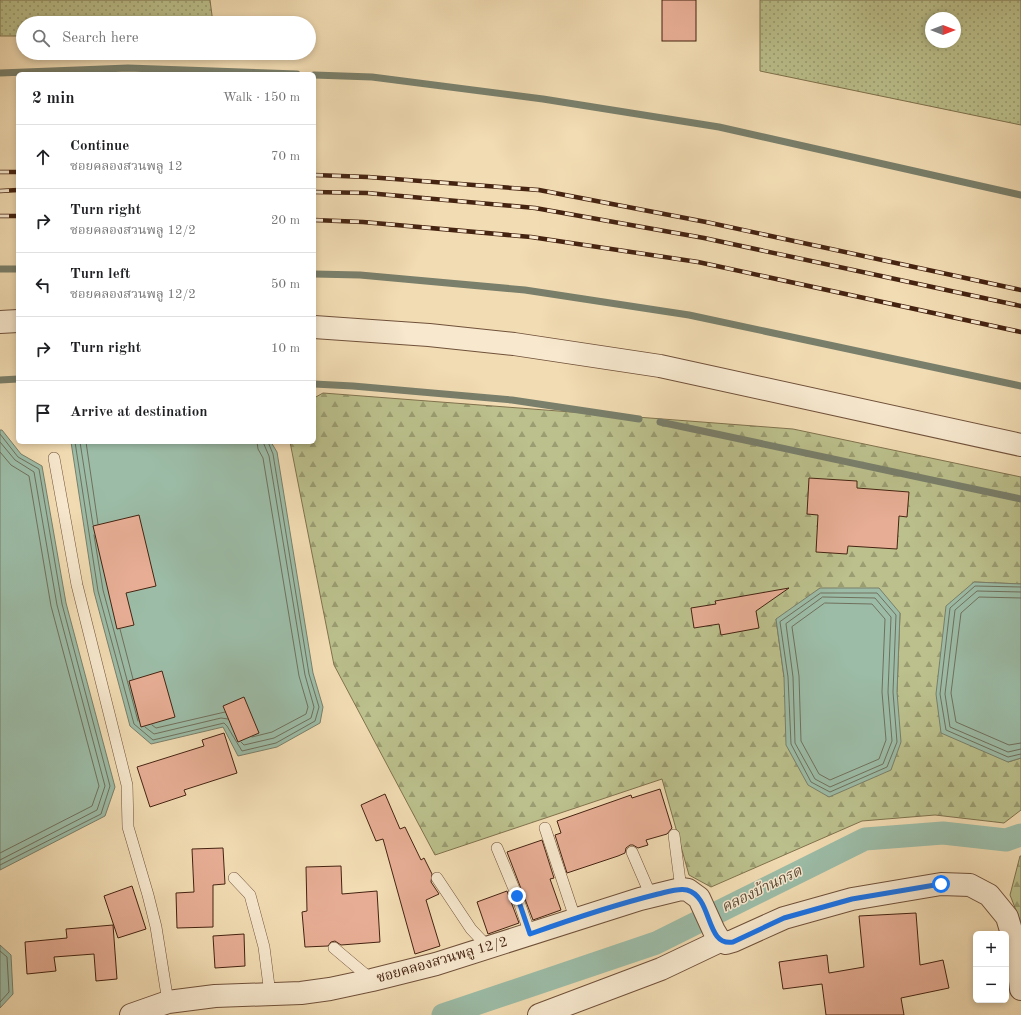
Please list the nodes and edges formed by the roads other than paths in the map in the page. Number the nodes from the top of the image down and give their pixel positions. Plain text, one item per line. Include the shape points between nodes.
1 (16, 321) edge
2 (0, 322) edge
3 (316, 326) edge
4 (1021, 445) edge
5 (54, 458) dead end
6 (545, 828) dead end
7 (674, 835) dead end
8 (497, 848) dead end
9 (632, 852) dead end
10 (234, 878) dead end
11 (437, 878) dead end
12 (681, 889) junction
13 (651, 896) junction
14 (575, 918) junction
15 (530, 934) junction
16 (717, 936) junction
17 (487, 946) junction
18 (334, 948) dead end
19 (372, 980) junction
20 (1021, 988) edge
21 (270, 994) junction
22 (168, 1002) junction
23 (131, 1015) edge
24 (540, 1015) edge

1 - 2 street
3 - 4 street via 514,344 660,366
5 - 22 lane via 77,585 127,785 128,827 154,921
6 - 14 lane
7 - 12 lane
8 - 15 lane
9 - 13 lane
10 - 21 lane via 250,895 264,947
11 - 17 lane via 471,929
12 - 13 street, ซอยคลองสวนพลู 12/2
12 - 16 street via 694,893 699,898
13 - 14 street, ซอยคลองสวนพลู 12/2
14 - 15 street, ซอยคลองสวนพลู 12/2
15 - 17 street, ซอยคลองสวนพลู 12/2
16 - 20 street via 726,943 733,942 784,918 852,899 941,884 970,885 989,895 1006,917 1016,947
16 - 24 street via 660,969
17 - 19 street, ซอยคลองสวนพลู 12/2 via 436,964
18 - 19 lane
19 - 21 street, ซอยคลองสวนพลู 12/2 via 330,989
21 - 22 street, ซอยคลองสวนพลู 12/2 via 215,996
22 - 23 street, ซอยคลองสวนพลู 12/2

